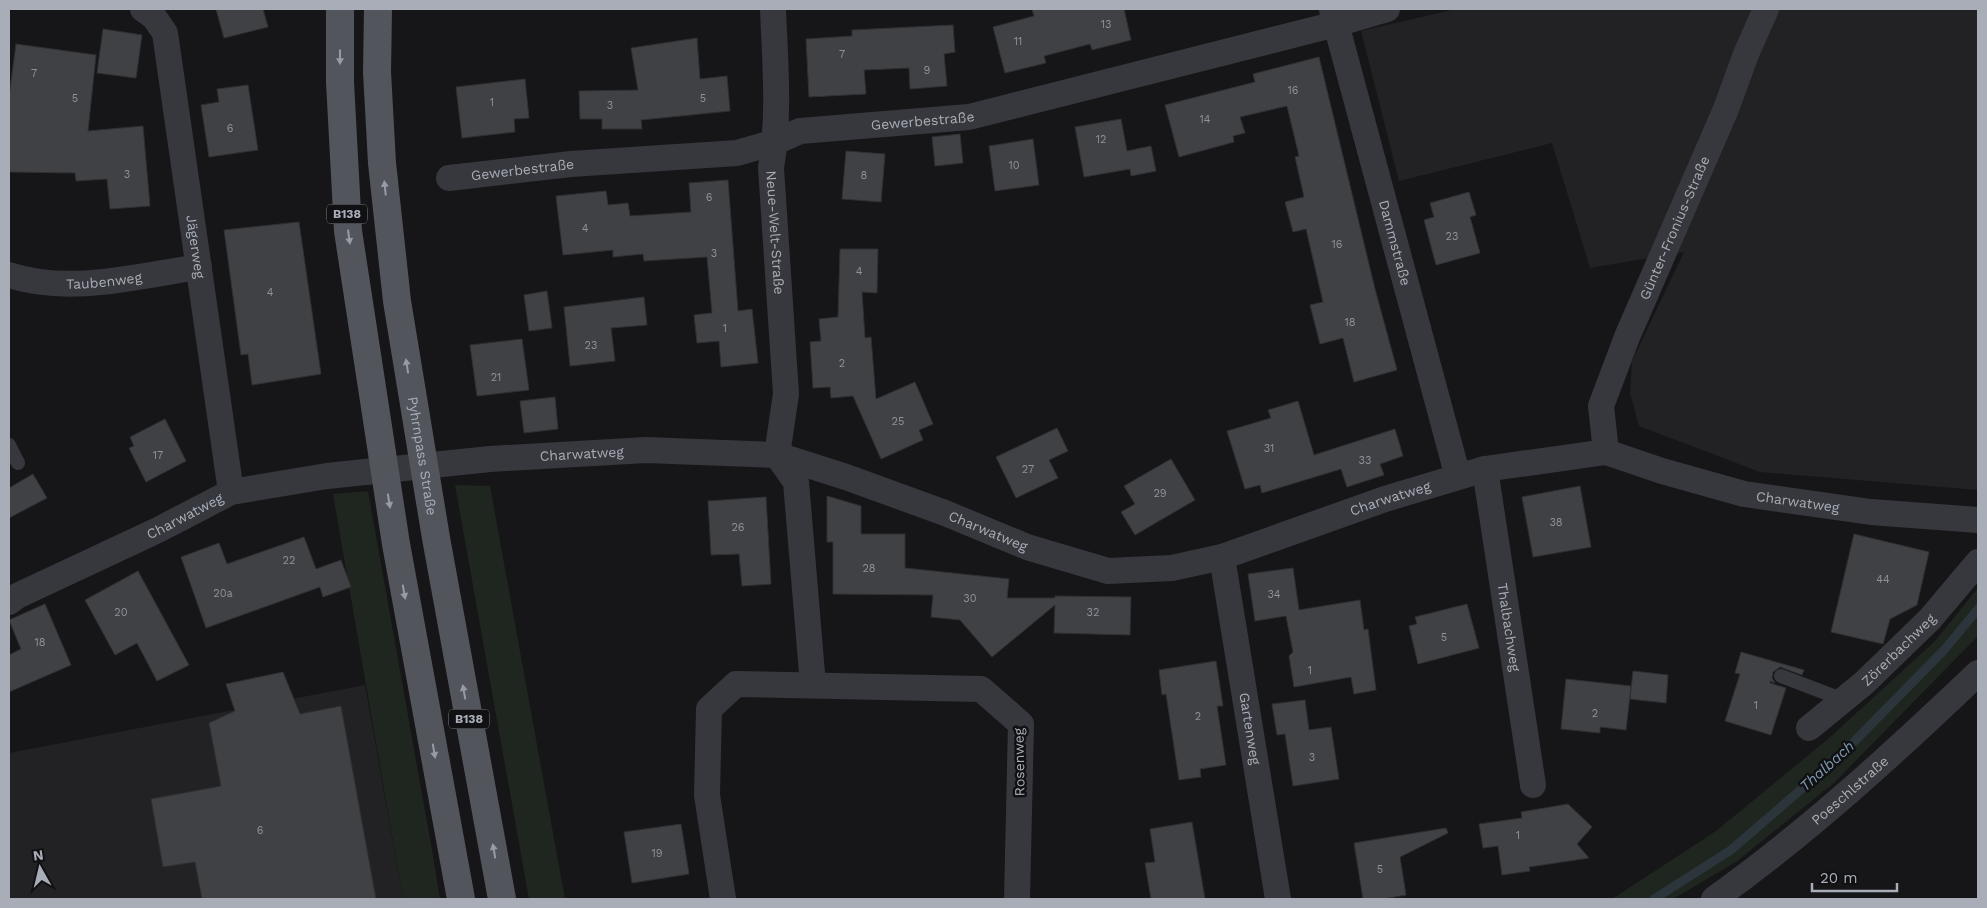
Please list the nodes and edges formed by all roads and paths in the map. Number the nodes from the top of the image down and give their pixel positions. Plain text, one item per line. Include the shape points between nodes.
1 (143, 9) edge
2 (340, 9) edge
3 (378, 9) edge
4 (772, 9) edge
5 (1387, 9) edge
6 (1766, 9) edge
7 (1334, 16) edge
8 (775, 142) junction
9 (449, 178) dead end
10 (199, 266) junction
11 (9, 275) edge
12 (9, 445) edge
13 (1606, 452) junction
14 (777, 455) junction
15 (18, 463) dead end
16 (1485, 469) junction
17 (1458, 477) junction
18 (231, 492) junction
19 (1978, 520) edge
20 (1222, 557) junction
21 (1978, 562) edge
22 (9, 602) edge
23 (1978, 673) edge
24 (1781, 676) dead end
25 (813, 685) junction
26 (1844, 700) junction
27 (1809, 728) dead end
28 (1533, 785) dead end
29 (461, 899) edge
30 (502, 899) edge
31 (722, 899) edge
32 (1018, 899) edge
33 (1278, 899) edge
34 (1714, 899) edge

1 - 10 street, Jägerweg via 165,33
2 -> 29 main road, B138 via 340,82 348,231 396,544
30 -> 3 main road, Pyhrnpass Straße / B138 via 436,538 397,301 382,163 377,72
4 - 8 street, Neue-Welt-Straße via 777,109
5 - 7 street, Gewerbestraße
6 - 13 street, Günter-Fronius-Straße via 1604,397 1601,406
7 - 8 street, Gewerbestraße via 969,117 800,131
7 - 17 street, Dammstraße
8 - 9 street, Gewerbestraße via 737,153 571,164
8 - 14 street, Neue-Welt-Straße via 771,168 786,394
10 - 11 street, Taubenweg via 90,284 28,281
10 - 18 street, Jägerweg
12 - 15 lane
13 - 16 street, Charwatweg
13 - 19 street, Charwatweg via 1744,494 1871,512
14 - 18 street, Charwatweg via 646,450 490,459 327,476
14 - 20 street, Charwatweg via 936,510 1027,547 1108,571 1172,568
14 - 25 street via 796,482
16 - 17 street, Charwatweg
16 - 28 street, Thalbachweg
17 - 20 street, Charwatweg via 1385,499
18 - 22 street, Charwatweg
20 - 33 street, Gartenweg
21 - 26 street, Zörerbachweg via 1930,619
23 - 34 street, Poeschlstraße via 1835,804
24 - 26 lane
25 - 31 street, Rosenweg via 736,684 709,709 707,795
25 - 32 street, Rosenweg via 981,689 1021,724
26 - 27 street, Zörerbachweg

